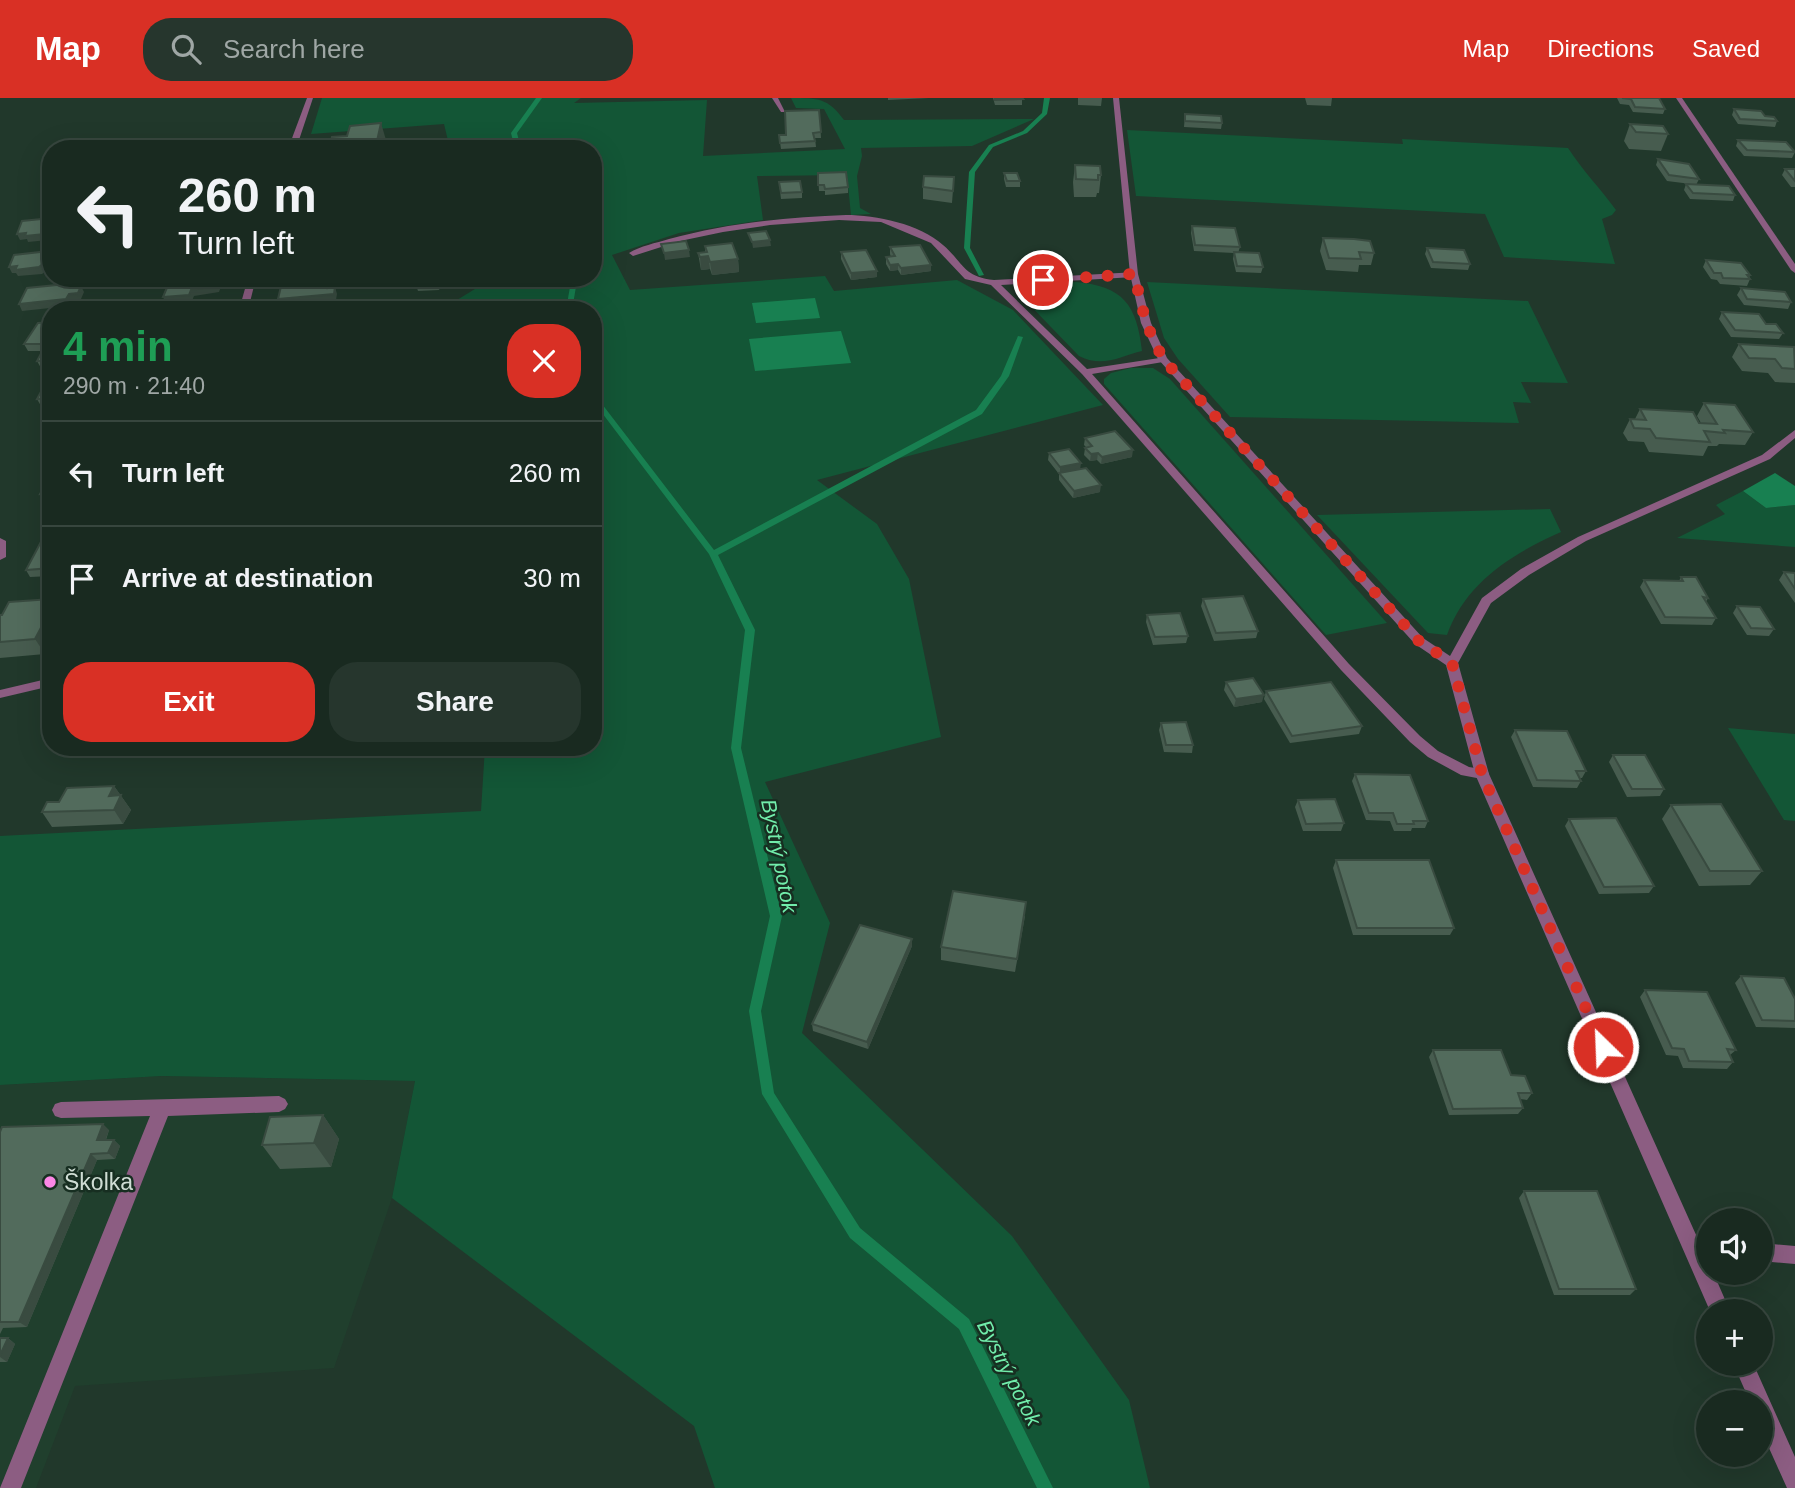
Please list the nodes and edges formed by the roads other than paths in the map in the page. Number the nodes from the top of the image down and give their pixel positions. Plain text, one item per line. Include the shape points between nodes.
1 (310, 98) edge
2 (775, 98) edge
3 (1116, 98) edge
4 (1679, 98) edge
5 (782, 111) edge
6 (295, 140) edge
7 (633, 253) dead end
8 (1795, 270) edge
9 (1134, 274) junction
10 (994, 283) junction
11 (1163, 359) junction
12 (1086, 372) junction
13 (1795, 433) edge
14 (0, 541) edge
15 (0, 557) edge
16 (1452, 663) junction
17 (42, 684) edge
18 (0, 694) edge
19 (1482, 774) junction
20 (279, 1104) dead end
21 (162, 1108) junction
22 (61, 1110) dead end
23 (1696, 1239) edge
24 (1773, 1253) edge
25 (1795, 1255) edge
26 (1773, 1432) edge
27 (1795, 1481) edge
28 (10, 1488) edge

1 - 6 street
2 - 5 street
3 - 9 street
4 - 8 street
7 - 10 street via 681,236 718,230 791,220 871,218 929,238 967,276
9 - 10 street
9 - 11 street via 1146,323
10 - 12 street
11 - 12 street
11 - 16 street via 1419,641
12 - 19 street via 1345,667 1433,754
13 - 16 street via 1766,457 1583,539 1525,572 1486,601
14 - 15 street
16 - 19 street
17 - 18 street
19 - 23 street
20 - 21 street
21 - 22 street
21 - 28 street
24 - 25 street
26 - 27 street

